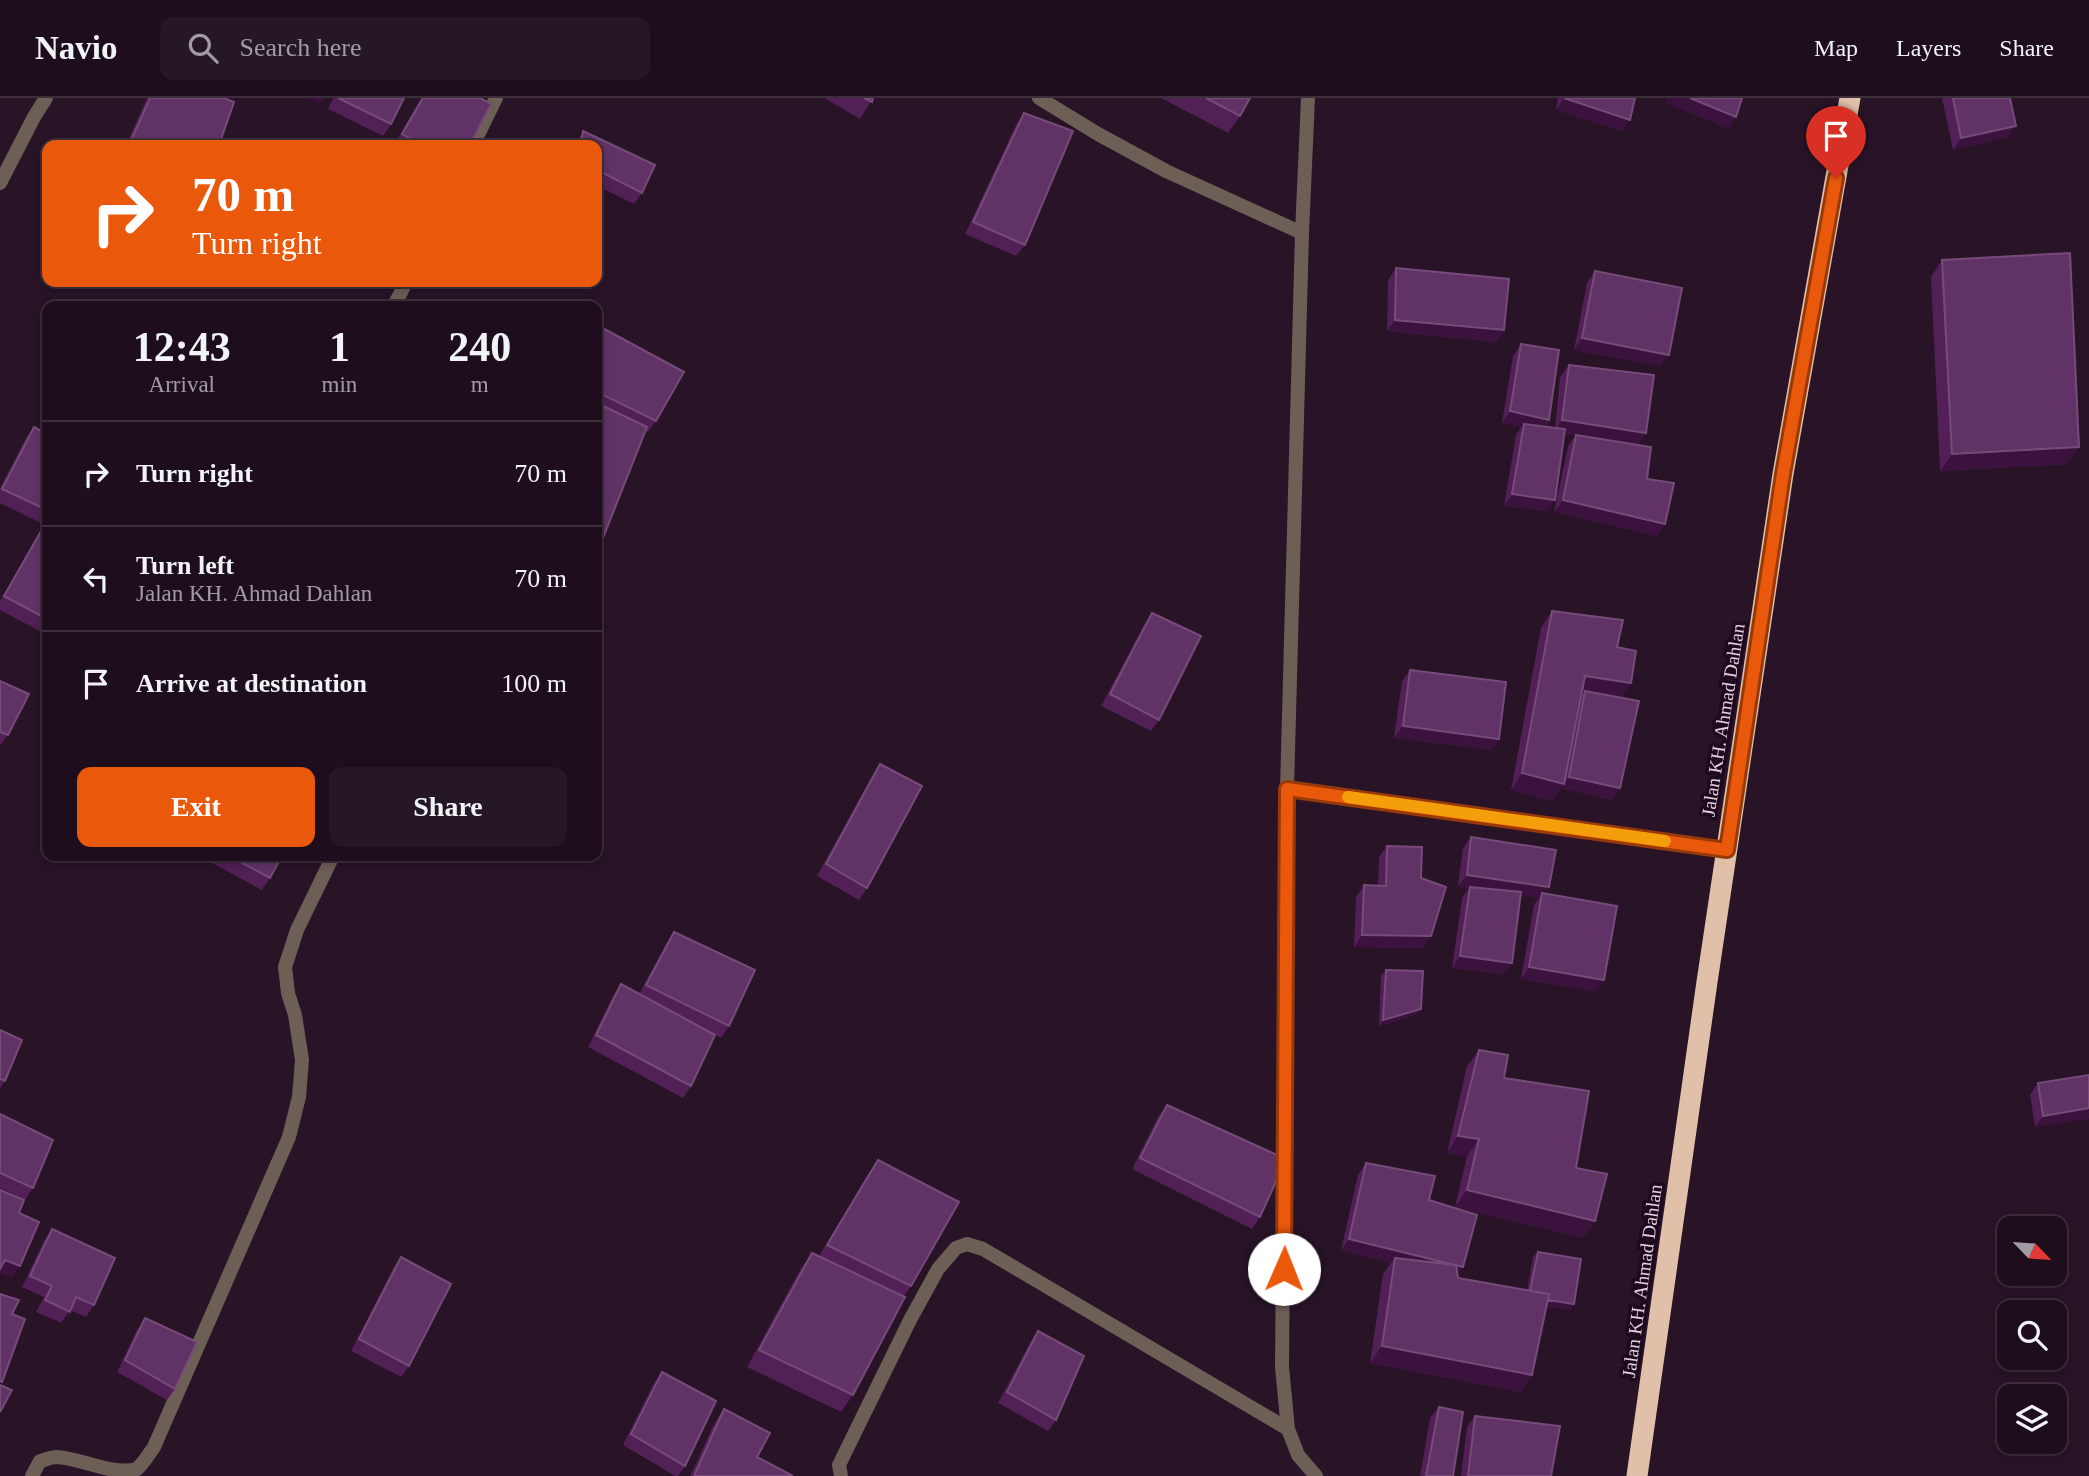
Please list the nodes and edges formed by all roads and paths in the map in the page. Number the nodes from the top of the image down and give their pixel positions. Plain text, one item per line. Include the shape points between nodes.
1 (46, 98) edge
2 (496, 98) edge
3 (1039, 98) edge
4 (1308, 98) edge
5 (1850, 98) edge
6 (475, 140) edge
7 (0, 184) edge
8 (1302, 233) junction
9 (1287, 789) junction
10 (1727, 850) junction
11 (331, 861) edge
12 (1288, 1429) junction
13 (32, 1476) edge
14 (841, 1476) edge
15 (1316, 1476) edge
16 (1637, 1476) edge

1 - 7 street
2 - 6 street
3 - 8 street via 1166,170
4 - 8 street
5 - 10 highway, Jalan KH. Ahmad Dahlan via 1783,474
8 - 9 street
9 - 10 street
9 - 12 street via 1282,1367
10 - 16 highway, Jalan KH. Ahmad Dahlan
11 - 13 street via 297,930 285,967 302,1060 289,1137 154,1447 136,1470 121,1476 55,1457 40,1461
12 - 14 street via 983,1249 967,1244 956,1248 938,1269 921,1300 839,1465
12 - 15 street via 1298,1455

